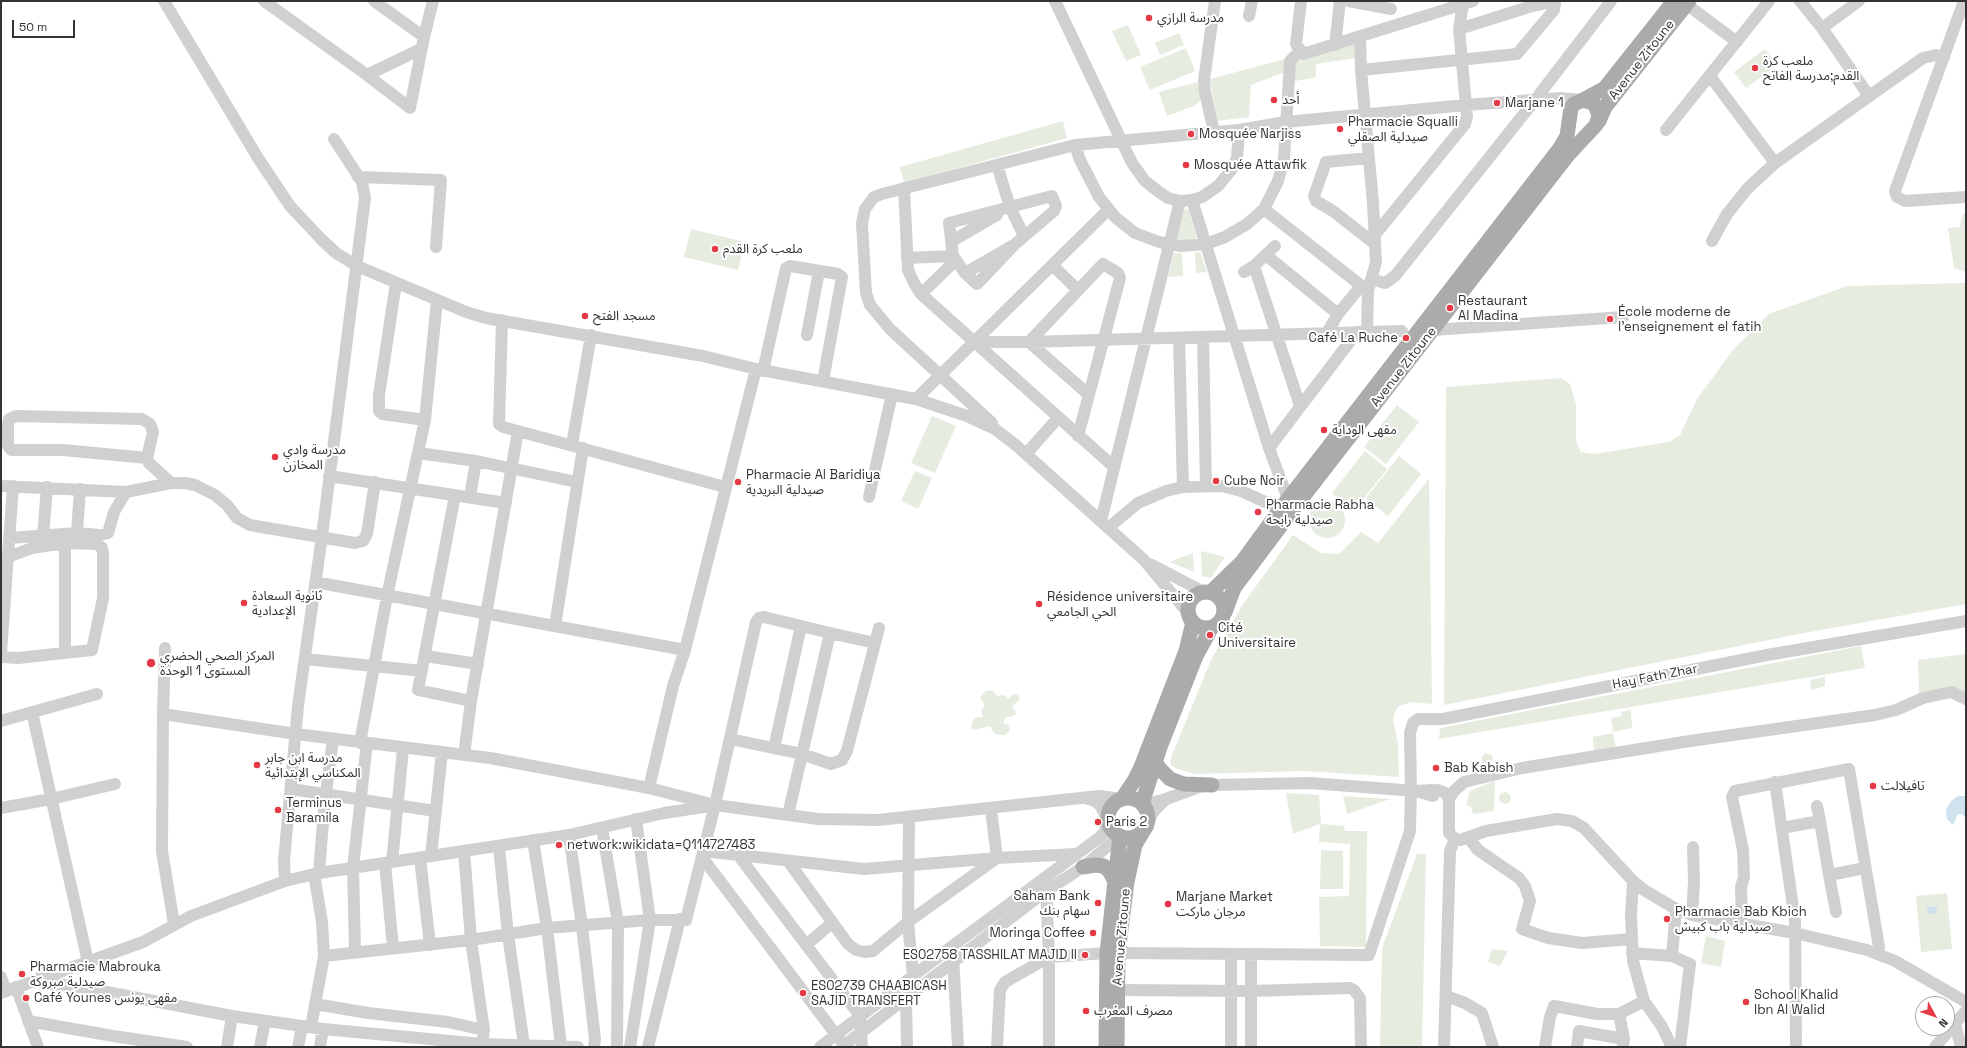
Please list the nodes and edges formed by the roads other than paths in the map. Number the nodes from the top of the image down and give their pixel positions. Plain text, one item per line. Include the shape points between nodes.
1 (164, 1) edge
2 (264, 1) edge
3 (374, 1) edge
4 (433, 1) edge
5 (1055, 1) edge
6 (1215, 1) edge
7 (1252, 1) edge
8 (1301, 1) edge
9 (1340, 1) edge
10 (1349, 1) edge
11 (1611, 1) edge
12 (1769, 1) edge
13 (1800, 1) edge
14 (1859, 1) edge
15 (1964, 1) edge
16 (1679, 2) edge
17 (1468, 3) edge
18 (1392, 5) edge
19 (1249, 16) dead end
20 (1389, 27) junction
21 (1822, 28) junction
22 (1459, 30) junction
23 (424, 37) junction
24 (1360, 37) junction
25 (1737, 42) junction
26 (1335, 45) junction
27 (421, 49) junction
28 (1300, 52) junction
29 (1944, 57) junction
30 (1463, 59) junction
31 (1361, 70) junction
32 (367, 75) junction
33 (1710, 76) junction
34 (1869, 96) junction
35 (1535, 100) junction
36 (1583, 100) junction
37 (1466, 105) junction
38 (1365, 114) junction
39 (1569, 118) junction
40 (1285, 122) junction
41 (1596, 125) junction
42 (1239, 130) junction
43 (1666, 130) dead end
44 (1214, 132) junction
45 (334, 139) dead end
46 (1120, 141) junction
47 (1075, 145) junction
48 (1369, 158) junction
49 (1775, 163) junction
50 (997, 165) junction
51 (358, 177) junction
52 (904, 188) junction
53 (1966, 197) edge
54 (1186, 200) junction
55 (1010, 207) junction
56 (1264, 209) junction
57 (1108, 210) junction
58 (1024, 236) junction
59 (1374, 240) junction
60 (952, 241) junction
61 (1712, 241) dead end
62 (1169, 244) junction
63 (1206, 244) junction
64 (436, 246) dead end
65 (1275, 246) dead end
66 (1267, 256) junction
67 (907, 258) junction
68 (954, 258) junction
69 (1052, 265) junction
70 (357, 266) junction
71 (819, 271) junction
72 (396, 283) junction
73 (1367, 286) junction
74 (1077, 289) junction
75 (921, 294) junction
76 (437, 301) junction
77 (1338, 314) junction
78 (1623, 317) dead end
79 (502, 320) junction
80 (1433, 330) junction
81 (1402, 331) dead end
82 (1362, 332) junction
83 (1327, 333) junction
84 (591, 335) junction
85 (807, 335) dead end
86 (1276, 335) junction
87 (1234, 336) junction
88 (1203, 337) junction
89 (1147, 338) junction
90 (1179, 338) junction
91 (1104, 340) junction
92 (973, 342) junction
93 (1029, 342) junction
94 (759, 370) junction
95 (940, 374) junction
96 (823, 381) junction
97 (892, 394) junction
98 (1089, 395) junction
99 (916, 399) junction
100 (1300, 406) junction
101 (1058, 418) junction
102 (425, 420) junction
103 (518, 431) junction
104 (1078, 436) junction
105 (1007, 438) junction
106 (578, 447) junction
107 (1268, 448) junction
108 (418, 453) junction
109 (1026, 454) junction
110 (147, 458) junction
111 (476, 461) junction
112 (1114, 467) junction
113 (512, 468) junction
114 (329, 476) junction
115 (375, 482) junction
116 (577, 482) junction
117 (171, 483) junction
118 (7, 486) edge
119 (1206, 486) junction
120 (725, 487) junction
121 (1183, 487) junction
122 (47, 488) junction
123 (410, 488) junction
124 (80, 489) junction
125 (126, 492) junction
126 (455, 495) junction
127 (470, 497) junction
128 (869, 497) dead end
129 (506, 503) junction
130 (1284, 504) junction
131 (1104, 524) junction
132 (77, 533) junction
133 (322, 536) junction
134 (43, 537) junction
135 (10, 538) junction
136 (65, 543) junction
137 (8, 557) junction
138 (1144, 560) junction
139 (315, 582) junction
140 (1206, 592) junction
141 (387, 596) junction
142 (435, 604) junction
143 (1225, 612) junction
144 (488, 613) junction
145 (1190, 617) junction
146 (1966, 621) edge
147 (555, 626) junction
148 (801, 626) junction
149 (1212, 627) junction
150 (878, 628) dead end
151 (830, 633) junction
152 (875, 643) junction
153 (165, 648) dead end
154 (685, 650) junction
155 (65, 652) junction
156 (1, 653) edge
157 (425, 656) junction
158 (1, 657) edge
159 (305, 659) junction
160 (478, 664) junction
161 (374, 665) junction
162 (422, 671) junction
163 (96, 694) dead end
164 (1966, 699) edge
165 (471, 701) junction
166 (32, 712) junction
167 (163, 714) junction
168 (1, 721) edge
169 (296, 734) junction
170 (333, 739) junction
171 (730, 739) junction
172 (363, 743) junction
173 (774, 748) junction
174 (403, 749) junction
175 (442, 752) junction
176 (802, 754) junction
177 (464, 755) junction
178 (1155, 760) junction
179 (1775, 782) junction
180 (115, 784) dead end
181 (1212, 785) junction
182 (649, 788) junction
183 (291, 789) junction
184 (1414, 791) junction
185 (325, 794) junction
186 (1438, 794) junction
187 (1084, 798) junction
188 (51, 799) junction
189 (1122, 799) junction
190 (1166, 799) junction
191 (360, 800) junction
192 (1142, 804) junction
193 (397, 805) junction
194 (715, 805) junction
195 (1817, 806) dead end
196 (1, 808) edge
197 (991, 809) junction
198 (435, 811) junction
199 (788, 815) junction
200 (909, 817) junction
201 (636, 819) junction
202 (1108, 821) junction
203 (1820, 821) junction
204 (1145, 827) junction
205 (602, 828) junction
206 (1782, 828) junction
207 (569, 835) junction
208 (1120, 836) junction
209 (1468, 836) junction
210 (1455, 839) junction
211 (534, 840) junction
212 (499, 847) junction
213 (1693, 847) dead end
214 (464, 851) junction
215 (703, 854) junction
216 (738, 855) junction
217 (426, 857) junction
218 (997, 858) junction
219 (1080, 860) junction
220 (788, 861) junction
221 (388, 863) junction
222 (908, 866) junction
223 (352, 868) junction
224 (1866, 868) junction
225 (316, 873) junction
226 (1829, 875) junction
227 (1046, 876) junction
228 (285, 881) junction
229 (1633, 881) junction
230 (1114, 882) junction
231 (1046, 891) junction
232 (1676, 909) junction
233 (1836, 912) dead end
234 (1692, 915) junction
235 (680, 919) junction
236 (650, 920) junction
237 (908, 922) junction
238 (618, 923) junction
239 (832, 923) junction
240 (174, 924) junction
241 (1742, 924) junction
242 (582, 926) junction
243 (547, 928) junction
244 (1795, 933) junction
245 (508, 935) junction
246 (1632, 939) junction
247 (471, 940) junction
248 (430, 945) junction
249 (806, 945) junction
250 (951, 946) junction
251 (393, 948) junction
252 (356, 952) junction
253 (1112, 953) junction
254 (1632, 953) junction
255 (1231, 954) junction
256 (1251, 954) junction
257 (1878, 954) junction
258 (324, 956) junction
259 (1672, 956) junction
260 (1049, 957) junction
261 (954, 961) junction
262 (88, 962) junction
263 (913, 976) junction
264 (1, 977) edge
265 (40, 978) junction
266 (8, 990) edge
267 (1117, 990) junction
268 (1231, 991) junction
269 (1251, 991) junction
270 (1446, 996) junction
271 (906, 998) junction
272 (1644, 1001) junction
273 (1966, 1002) edge
274 (315, 1004) junction
275 (1966, 1011) edge
276 (1618, 1014) junction
277 (232, 1016) junction
278 (860, 1016) junction
279 (28, 1021) junction
280 (265, 1021) junction
281 (1955, 1023) joint
282 (306, 1027) junction
283 (323, 1029) junction
284 (484, 1030) junction
285 (862, 1032) junction
286 (836, 1034) junction
287 (1944, 1036) edge
288 (1624, 1043) edge
289 (467, 1045) edge
290 (489, 1045) edge
291 (524, 1045) junction
292 (566, 1046) edge
293 (843, 1046) edge
294 (38, 1047) edge
295 (187, 1047) edge
296 (227, 1047) edge
297 (260, 1047) edge
298 (298, 1047) edge
299 (320, 1047) edge
300 (548, 1047) edge
301 (578, 1047) edge
302 (594, 1047) edge
303 (617, 1047) edge
304 (630, 1047) edge
305 (648, 1047) edge
306 (820, 1047) edge
307 (862, 1047) edge
308 (907, 1047) edge
309 (958, 1047) edge
310 (997, 1047) edge
311 (1049, 1047) edge
312 (1106, 1047) edge
313 (1117, 1047) edge
314 (1231, 1047) edge
315 (1251, 1047) edge
316 (1361, 1047) edge
317 (1444, 1047) edge
318 (1493, 1047) edge
319 (1545, 1047) edge
320 (1577, 1047) edge
321 (1672, 1047) edge
322 (1680, 1047) edge
323 (1796, 1047) edge
324 (1935, 1047) edge
325 (1961, 1047) edge

1 - 70 street via 258,158 290,206 336,253
2 - 32 street
3 - 23 street
4 - 23 street
5 - 46 street
6 - 44 street via 1204,80
7 - 19 street
8 - 28 street via 1296,44
9 - 26 street
10 - 18 street
11 - 35 street
12 - 25 street
13 - 21 street
14 - 21 street
15 - 29 street
16 - 25 street
16 - 36 main road, Avenue Zitoune via 1605,88
16 - 41 main road, Avenue Zitoune via 1605,107
17 - 20 street
17 - 22 street
18 - 20 street
20 - 24 street
21 - 34 street
22 - 30 street
22 - 30 street via 1529,7 1551,2 1555,4 1554,10 1517,54
23 - 27 street
24 - 26 street
24 - 31 street
25 - 33 street
26 - 28 street via 1307,54
27 - 32 street
27 - 32 street via 410,108
28 - 40 street via 1290,61
29 - 34 street via 1936,54 1927,56
29 - 53 street via 1896,191 1898,197 1905,201
30 - 31 street
30 - 37 street
31 - 38 street
33 - 43 street
33 - 49 street
34 - 49 street
35 - 36 street
35 - 37 street
35 - 39 street via 1562,108
35 - 73 street via 1395,276 1384,283
36 - 39 main road via 1571,108
36 - 41 main road via 1593,103 1596,107 1599,116
37 - 38 street
37 - 59 street via 1467,116 1462,130
38 - 40 street
38 - 48 street
39 - 41 main road via 1578,130 1588,131
39 - 130 main road, Avenue Zitoune via 1567,136 1560,148
40 - 42 street
40 - 56 street via 1282,170
41 - 80 main road, Avenue Zitoune via 1568,155
42 - 44 street
42 - 54 street via 1239,147 1232,169 1218,186 1202,197
44 - 46 street
45 - 51 street
46 - 47 street
46 - 54 street via 1144,181 1168,198
47 - 50 street
47 - 57 street via 1092,184
48 - 59 street
48 - 59 street via 1326,162 1314,196 1316,201
49 - 61 street via 1748,188 1727,214
50 - 52 street
50 - 55 street
51 - 64 street via 441,180
51 - 70 street via 364,189 364,198
52 - 67 street
52 - 95 street via 874,197 864,209 862,223 866,293 870,305 878,316
54 - 62 street
54 - 63 street
55 - 58 street
55 - 58 street via 1053,197 1056,206 1054,211
55 - 60 street
55 - 60 street via 949,223
56 - 63 street via 1235,232
56 - 73 street
57 - 62 street via 1135,233
57 - 69 street
58 - 68 street via 1014,245 965,272
59 - 73 street via 1375,269
60 - 68 street
62 - 63 street
62 - 89 street
63 - 87 street
65 - 66 street
66 - 77 street
66 - 86 street via 1249,269
67 - 68 street
67 - 75 street via 911,278
68 - 75 street
69 - 74 street
69 - 92 street
70 - 72 street
70 - 114 street
71 - 85 street
71 - 94 street via 790,266 786,268
71 - 96 street via 842,277
72 - 76 street
72 - 102 street via 379,395 379,411 382,414
73 - 77 street
73 - 82 street
74 - 91 street via 1103,264 1120,276
74 - 93 street
75 - 92 street
76 - 79 street via 466,312
76 - 102 street
77 - 83 street
78 - 80 street
79 - 84 street
79 - 103 street via 499,424
80 - 143 main road, Avenue Zitoune via 1248,568 1234,588
81 - 82 street
82 - 83 street
82 - 100 street
83 - 86 street
84 - 94 street via 703,356
84 - 106 street
86 - 87 street
86 - 100 street
87 - 88 street
87 - 107 street
88 - 90 street
88 - 119 street
89 - 90 street
89 - 91 street
89 - 112 street
90 - 121 street
91 - 93 street
91 - 98 street
92 - 93 street
92 - 95 street
92 - 101 street
93 - 98 street
94 - 96 street
94 - 120 street
95 - 99 street
95 - 105 street
96 - 97 street
97 - 99 street
97 - 128 street
98 - 104 street
99 - 105 street via 953,410 983,423
100 - 107 street
101 - 104 street
101 - 109 street
102 - 108 street
103 - 106 street
103 - 113 street
104 - 112 street
105 - 109 street
106 - 116 street
106 - 120 street
107 - 130 street
108 - 111 street
108 - 123 street
109 - 131 street
110 - 110 street via 153,432 150,424 142,419 16,416 10,419 8,424 8,446 11,450 71,451
110 - 117 street via 149,463
111 - 113 street
111 - 127 street
112 - 131 street
113 - 116 street
113 - 129 street
114 - 115 street
114 - 133 street
115 - 123 street
115 - 133 street via 367,534 363,541
116 - 147 street
117 - 125 street
117 - 133 street via 196,485 215,495 237,518 250,525
118 - 122 street
118 - 135 street
119 - 121 street
119 - 130 street via 1222,486
120 - 154 street
121 - 131 street via 1138,503
122 - 124 street
122 - 134 street
123 - 126 street
123 - 141 street
124 - 125 street
124 - 132 street
125 - 132 street via 114,512 108,533
126 - 127 street
126 - 142 street
127 - 129 street
129 - 144 street
130 - 140 main road, Avenue Zitoune via 1242,562
131 - 138 street
132 - 134 street
133 - 139 street
134 - 135 street
135 - 137 street
136 - 137 street via 32,548
136 - 155 street
136 - 155 street via 97,544 104,553 103,598 92,650
137 - 156 street
138 - 140 street
138 - 145 street
139 - 141 street
139 - 159 street
140 - 143 main road via 1220,597
140 - 145 main road via 1192,598
141 - 142 street
141 - 161 street
142 - 144 street
142 - 157 street
143 - 149 main road via 1221,621
144 - 147 street
144 - 160 street
145 - 149 main road via 1202,628
145 - 189 main road via 1186,652 1134,781
146 - 184 street, Hay Fath Zhar via 1767,655 1443,719 1418,719 1413,723 1410,733
147 - 154 street
148 - 151 street
148 - 171 street via 764,617 756,622
148 - 173 street
149 - 178 main road via 1196,656
150 - 152 street
151 - 152 street
151 - 176 street
152 - 176 street via 847,751 842,760 831,764
153 - 167 street
154 - 182 street
155 - 158 street via 18,658
157 - 160 street
157 - 162 street
159 - 161 street
159 - 169 street
160 - 165 street
161 - 162 street
161 - 172 street
162 - 165 street via 418,690
163 - 166 street
164 - 186 street via 1951,692 1923,698 1896,710 1875,715 1522,768 1464,782 1454,791
165 - 177 street
166 - 168 street
166 - 188 street
167 - 169 street
167 - 240 street via 162,851
169 - 170 street
169 - 183 street
170 - 172 street
170 - 185 street
171 - 173 street
171 - 194 street
172 - 174 street
172 - 191 street
173 - 176 street
174 - 175 street
174 - 193 street
175 - 177 street
175 - 198 street
176 - 199 street
177 - 182 street
178 - 181 main road via 1170,779 1184,784
178 - 192 main road
179 - 206 street
179 - 224 street via 1849,769
179 - 241 street via 1737,789 1732,797 1743,850
180 - 188 street
181 - 184 street via 1310,783
181 - 190 street
182 - 194 street
183 - 185 street
183 - 228 street via 284,861
184 - 186 street
184 - 256 street via 1410,830 1369,955
185 - 191 street
185 - 225 street
186 - 210 street via 1449,833
187 - 189 street via 1099,796
187 - 197 street
187 - 202 street via 1100,805
188 - 196 street
188 - 262 street
189 - 192 main road via 1132,798
189 - 202 main road via 1111,807
190 - 192 street
190 - 204 street via 1153,812
191 - 193 street
191 - 223 street
192 - 204 main road via 1146,811
193 - 198 street
193 - 221 street
194 - 199 street
194 - 201 street
194 - 215 street
195 - 203 street
197 - 200 street
197 - 218 street
198 - 217 street
199 - 200 street via 861,820
200 - 222 street
201 - 205 street
201 - 236 street
202 - 208 main road
202 - 219 street via 1104,833
203 - 206 street
203 - 226 street
204 - 208 main road via 1130,838
204 - 253 main road, Avenue Zitoune via 1135,845 1128,869
205 - 207 street
205 - 238 street
206 - 244 street
207 - 211 street
207 - 242 street
208 - 219 street
208 - 230 main road, Avenue Zitoune
209 - 210 street via 1460,840
209 - 229 street via 1558,819 1572,821 1584,828
209 - 246 street via 1478,850 1518,878 1525,886 1530,901 1522,929 1548,938 1582,943
210 - 270 street via 1450,851
211 - 212 street
211 - 243 street
212 - 214 street
212 - 245 street
213 - 234 street
214 - 217 street
214 - 247 street
215 - 216 street
215 - 235 street via 686,920
215 - 286 street
216 - 220 street
216 - 249 street
217 - 221 street
217 - 248 street
218 - 219 street
218 - 222 street
218 - 237 street
219 - 227 street
219 - 230 main road via 1104,866
219 - 231 street
220 - 222 street via 864,869
220 - 239 street
221 - 223 street
221 - 251 street
222 - 237 street
223 - 225 street
223 - 252 street
224 - 226 street
224 - 257 street
225 - 228 street
225 - 258 street
226 - 233 street
227 - 231 street
227 - 250 street
228 - 240 street
229 - 232 street
229 - 246 street
230 - 253 main road, Avenue Zitoune
231 - 260 street
231 - 261 street
232 - 234 street
232 - 259 street
234 - 241 street
235 - 236 street
235 - 305 street
236 - 238 street
236 - 304 street
237 - 239 street via 873,951 865,952 856,950 848,944
237 - 263 street
238 - 242 street
238 - 303 street
239 - 249 street
240 - 262 street via 149,939
241 - 244 street
242 - 243 street
242 - 302 street
243 - 245 street
243 - 292 street
244 - 257 street
244 - 323 street
245 - 247 street
245 - 291 street
246 - 254 street
247 - 248 street
247 - 284 street
248 - 251 street
249 - 278 street
250 - 261 street
250 - 263 street
251 - 252 street
252 - 258 street
253 - 255 street
253 - 260 street
253 - 267 main road, Avenue Zitoune
253 - 312 main road, Avenue Zitoune
254 - 259 street
254 - 272 street
255 - 256 street
255 - 268 street
256 - 269 street
257 - 273 street
258 - 274 street
259 - 322 street via 1690,964
260 - 310 street via 1009,978 1001,986
260 - 311 street
261 - 271 street
261 - 309 street
262 - 265 street
263 - 278 street
264 - 266 street
265 - 266 street
265 - 277 street via 45,984 70,985
266 - 279 street
267 - 268 street
267 - 313 main road, Avenue Zitoune
268 - 269 street
268 - 314 street
269 - 315 street
269 - 316 street via 1350,988 1354,990 1358,993 1361,1003
270 - 317 street
270 - 318 street via 1482,1013
271 - 285 street
271 - 308 street
272 - 276 street
272 - 321 street via 1661,1025
274 - 282 street
274 - 284 street via 448,1022
275 - 281 street
276 - 288 street
276 - 319 street via 1597,1014 1554,1006
277 - 280 street
277 - 296 street
278 - 285 street
278 - 286 street
279 - 294 street
279 - 295 street
280 - 282 street
280 - 297 street
281 - 325 street
282 - 283 street
282 - 298 street
283 - 289 street via 439,1039
283 - 299 street
284 - 290 street
285 - 293 street
285 - 307 street
286 - 293 street
286 - 306 street
287 - 324 street
288 - 320 street via 1579,1031
289 - 290 street
290 - 291 street
291 - 300 street
292 - 300 street
292 - 301 street

